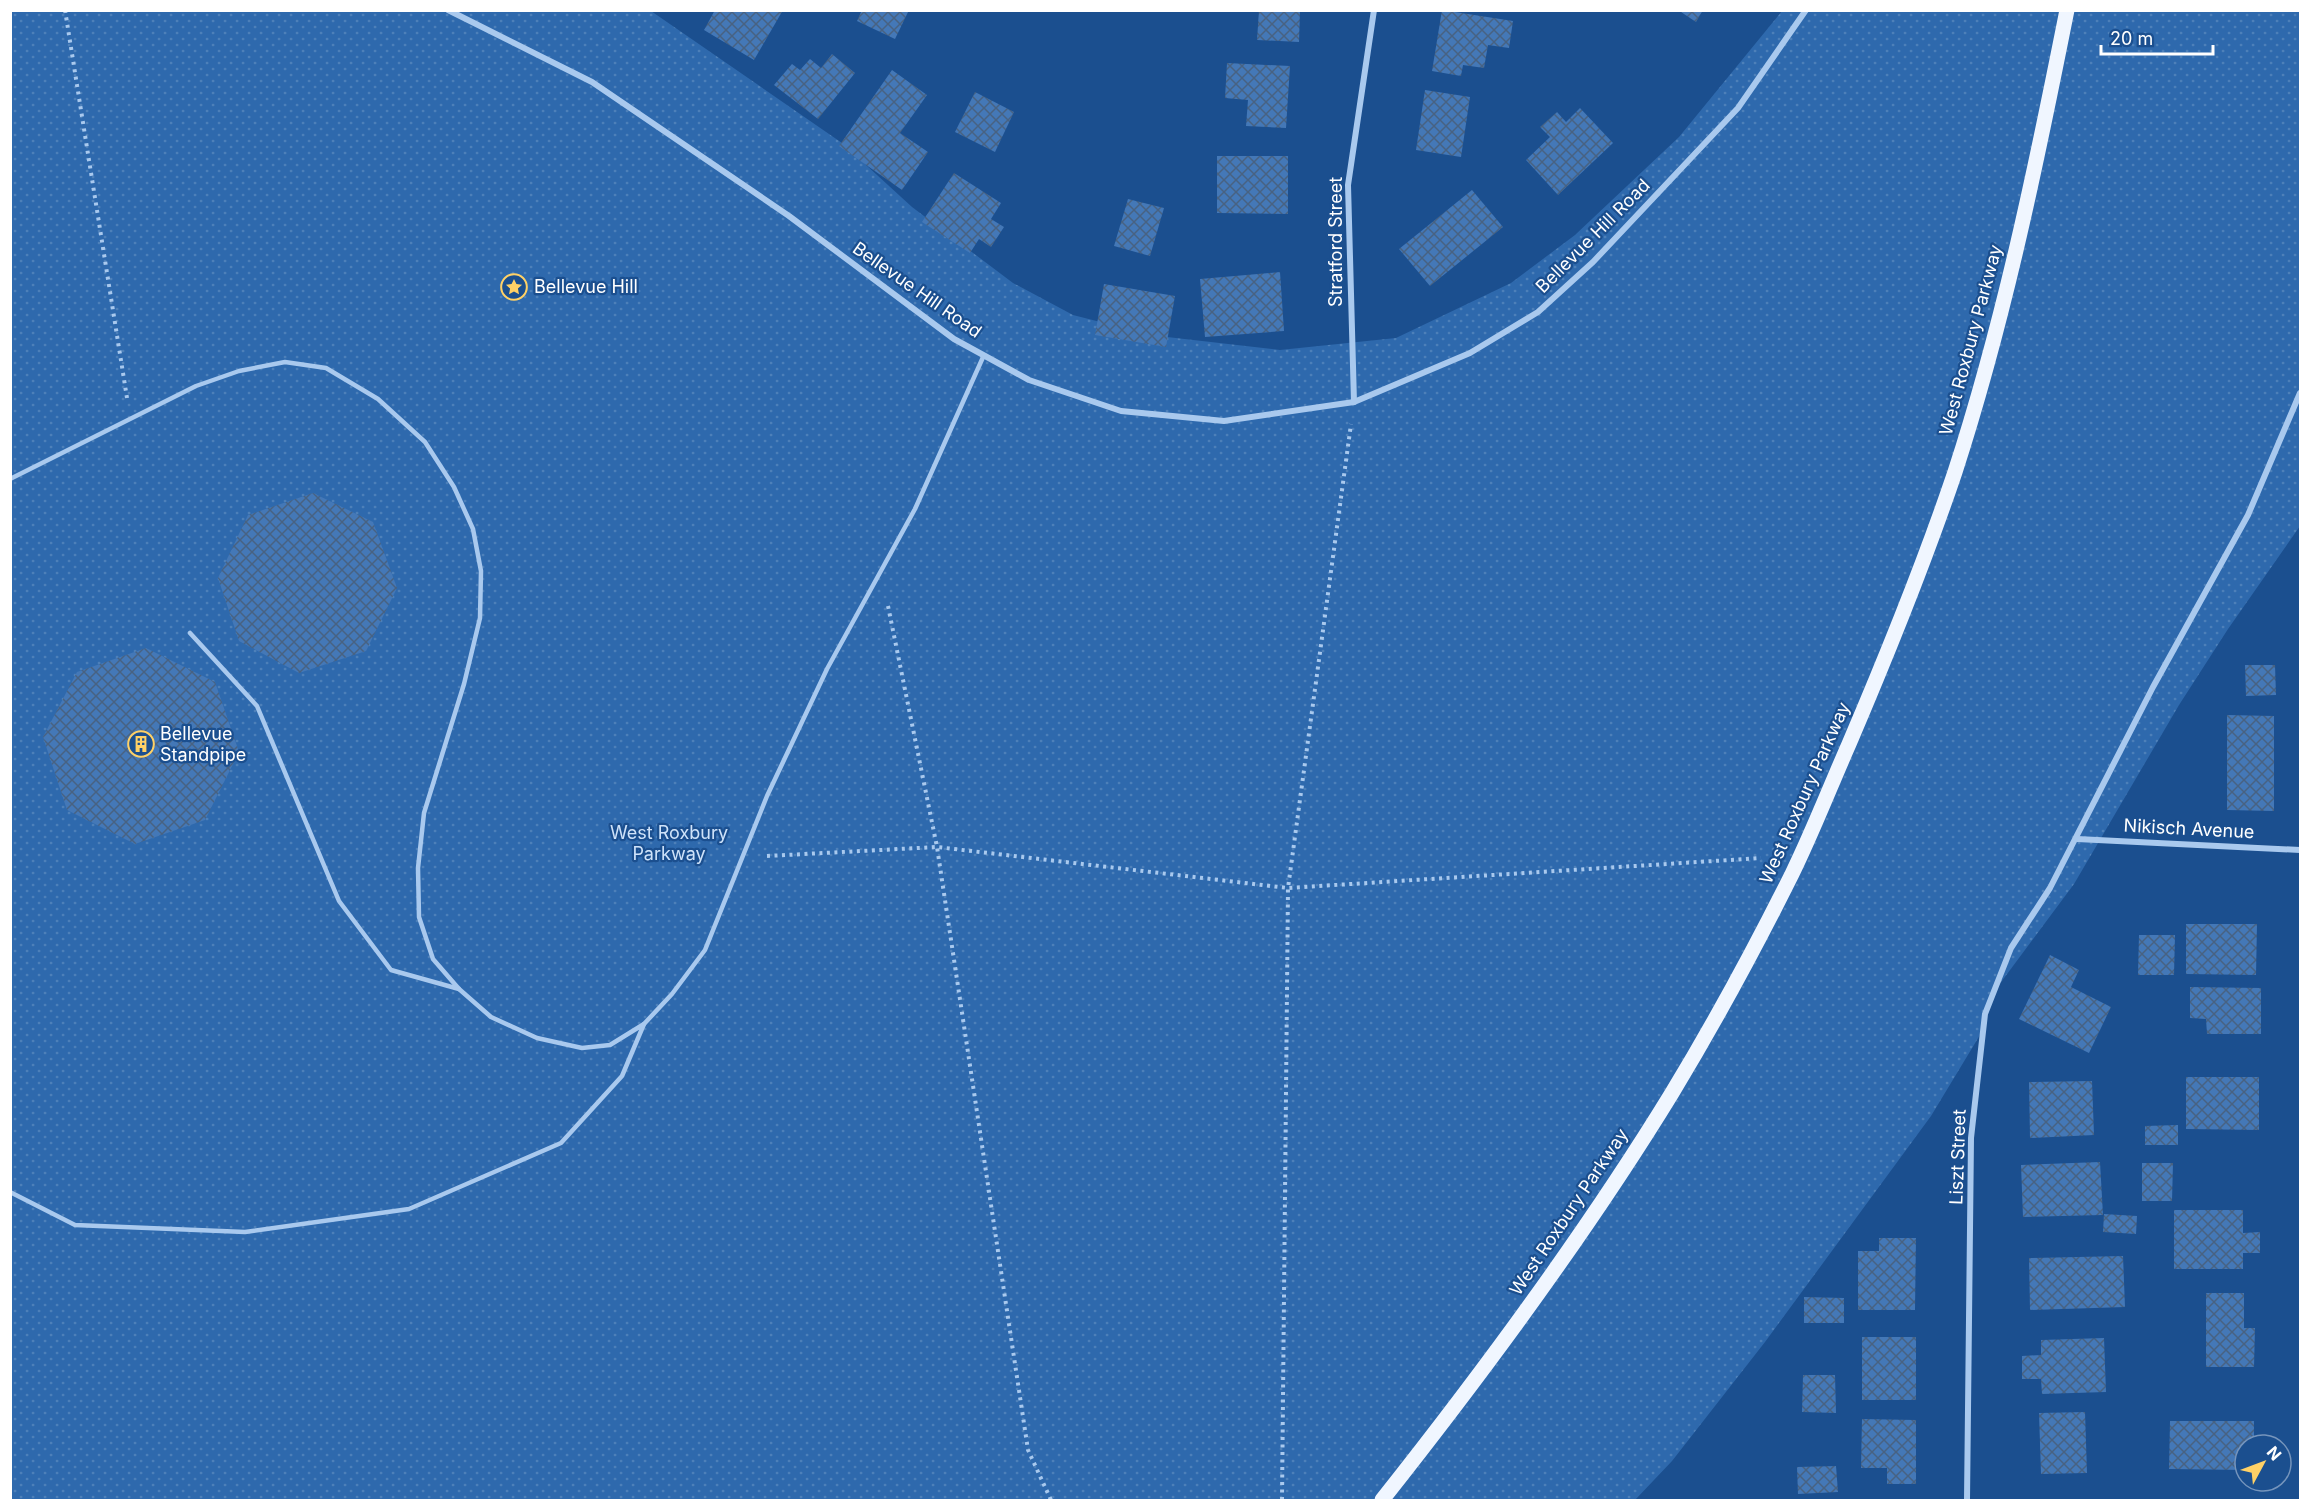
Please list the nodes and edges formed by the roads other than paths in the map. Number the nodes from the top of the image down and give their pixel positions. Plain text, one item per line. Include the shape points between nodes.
1 (448, 10) edge
2 (1374, 10) edge
3 (1806, 10) edge
4 (2067, 10) edge
5 (984, 355) junction
6 (2300, 395) edge
7 (1354, 402) junction
8 (10, 478) edge
9 (190, 633) dead end
10 (2077, 839) junction
11 (2301, 850) edge
12 (459, 989) junction
13 (644, 1024) junction
14 (10, 1192) edge
15 (1382, 1500) edge
16 (1967, 1500) edge

1 - 5 street, Bellevue Hill Road via 592,82 789,216 954,339
2 - 7 street, Stratford Street via 1348,185
3 - 7 street, Bellevue Hill Road via 1738,108 1593,262 1538,312 1470,353
4 - 15 main road, West Roxbury Parkway via 2009,280 1955,470 1877,679 1793,871 1736,981 1628,1160 1470,1389
5 - 7 street, Bellevue Hill Road via 1029,380 1121,411 1224,421
5 - 13 lane via 915,509 827,669 767,796 705,950
6 - 10 street via 2248,515 2153,687
8 - 12 lane via 196,386 239,371 285,362 326,368 378,399 425,442 454,487 473,529 482,571 480,618 424,813 418,868 419,917 429,948 433,959
9 - 12 lane via 257,706 339,901 391,970
10 - 11 street, Nikisch Avenue
10 - 16 street, Liszt Street via 2011,948 1985,1014 1971,1138
12 - 13 lane via 491,1017 537,1038 582,1047 610,1045
13 - 14 lane via 621,1076 561,1143 409,1209 244,1232 98,1226 75,1225

